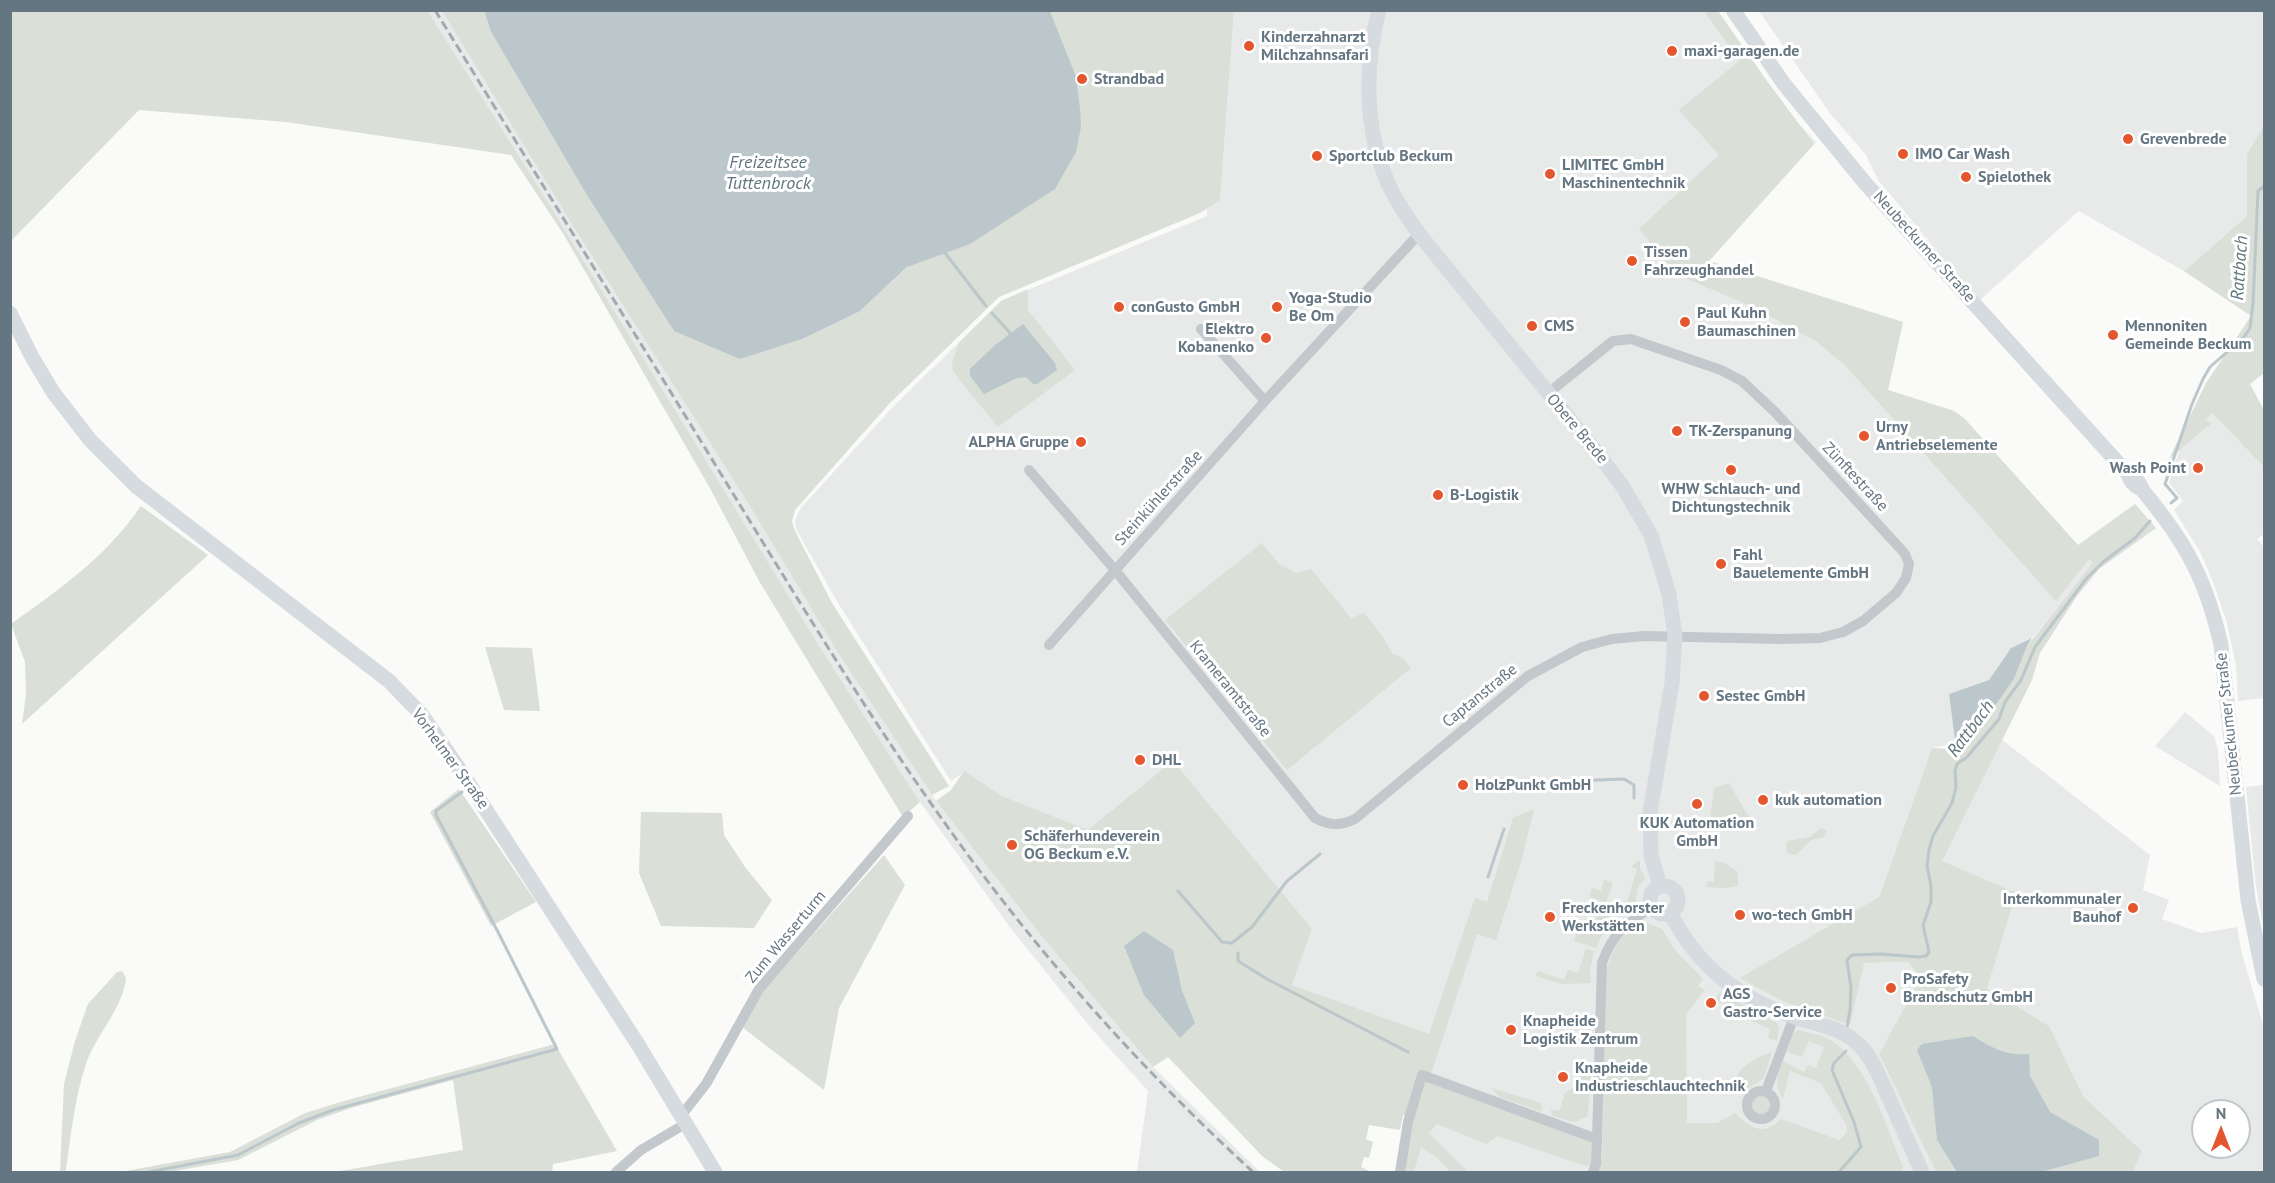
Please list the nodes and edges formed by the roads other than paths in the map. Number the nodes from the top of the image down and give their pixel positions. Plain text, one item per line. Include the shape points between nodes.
1 (1379, 10) edge
2 (1733, 10) edge
3 (1419, 234) junction
4 (10, 313) edge
5 (1201, 329) dead end
6 (1547, 394) junction
7 (1265, 401) junction
8 (1029, 470) dead end
9 (1115, 570) junction
10 (1675, 636) junction
11 (1049, 645) dead end
12 (908, 816) dead end
13 (1325, 823) joint
14 (1660, 886) junction
15 (1652, 907) junction
16 (1670, 912) junction
17 (2265, 979) edge
18 (1794, 1017) junction
19 (1766, 1091) dead end
20 (683, 1120) junction
21 (1598, 1139) junction
22 (616, 1173) edge
23 (715, 1173) edge
24 (1400, 1173) edge
25 (1593, 1173) edge
26 (1922, 1173) edge

1 - 3 street, Obere Brede via 1368,67 1371,124 1384,173
2 - 17 street, Neubeckumer Straße via 1784,84 1865,183 2128,474 2191,559 2203,581 2221,645 2248,900
3 - 6 street, Obere Brede
3 - 7 street, Steinkühlerstraße
4 - 20 street, Vorhelmer Straße via 53,392 90,440 136,486 389,681 422,715 542,894
5 - 7 street
6 - 10 street, Obere Brede via 1609,469 1651,535 1661,564
6 - 10 street, Zünftestraße via 1613,340 1622,338 1721,370 1742,381 1767,403 1898,545 1909,564 1906,578 1896,592 1863,621 1843,632 1821,638 1781,639
7 - 9 street, Steinkühlerstraße
8 - 9 street, Steinkühlerstraße
9 - 11 street
9 - 13 street, Krameramtstraße via 1315,818
10 - 13 street, Captanstraße via 1612,639 1582,646 1528,676 1355,819 1335,825
10 - 14 street, Obere Brede via 1672,683 1650,812 1651,855
12 - 20 street, Zum Wasserturm via 759,990
14 - 15 street via 1651,895
14 - 16 street via 1669,887 1677,895 1676,906
15 - 16 street via 1658,912
15 - 21 street via 1622,927 1602,963
16 - 18 street via 1701,961 1724,982
18 - 19 street
18 - 26 street via 1832,1028 1865,1051
20 - 22 street
20 - 23 street, Vorhelmer Straße
21 - 24 street via 1422,1075 1408,1122
21 - 25 street

